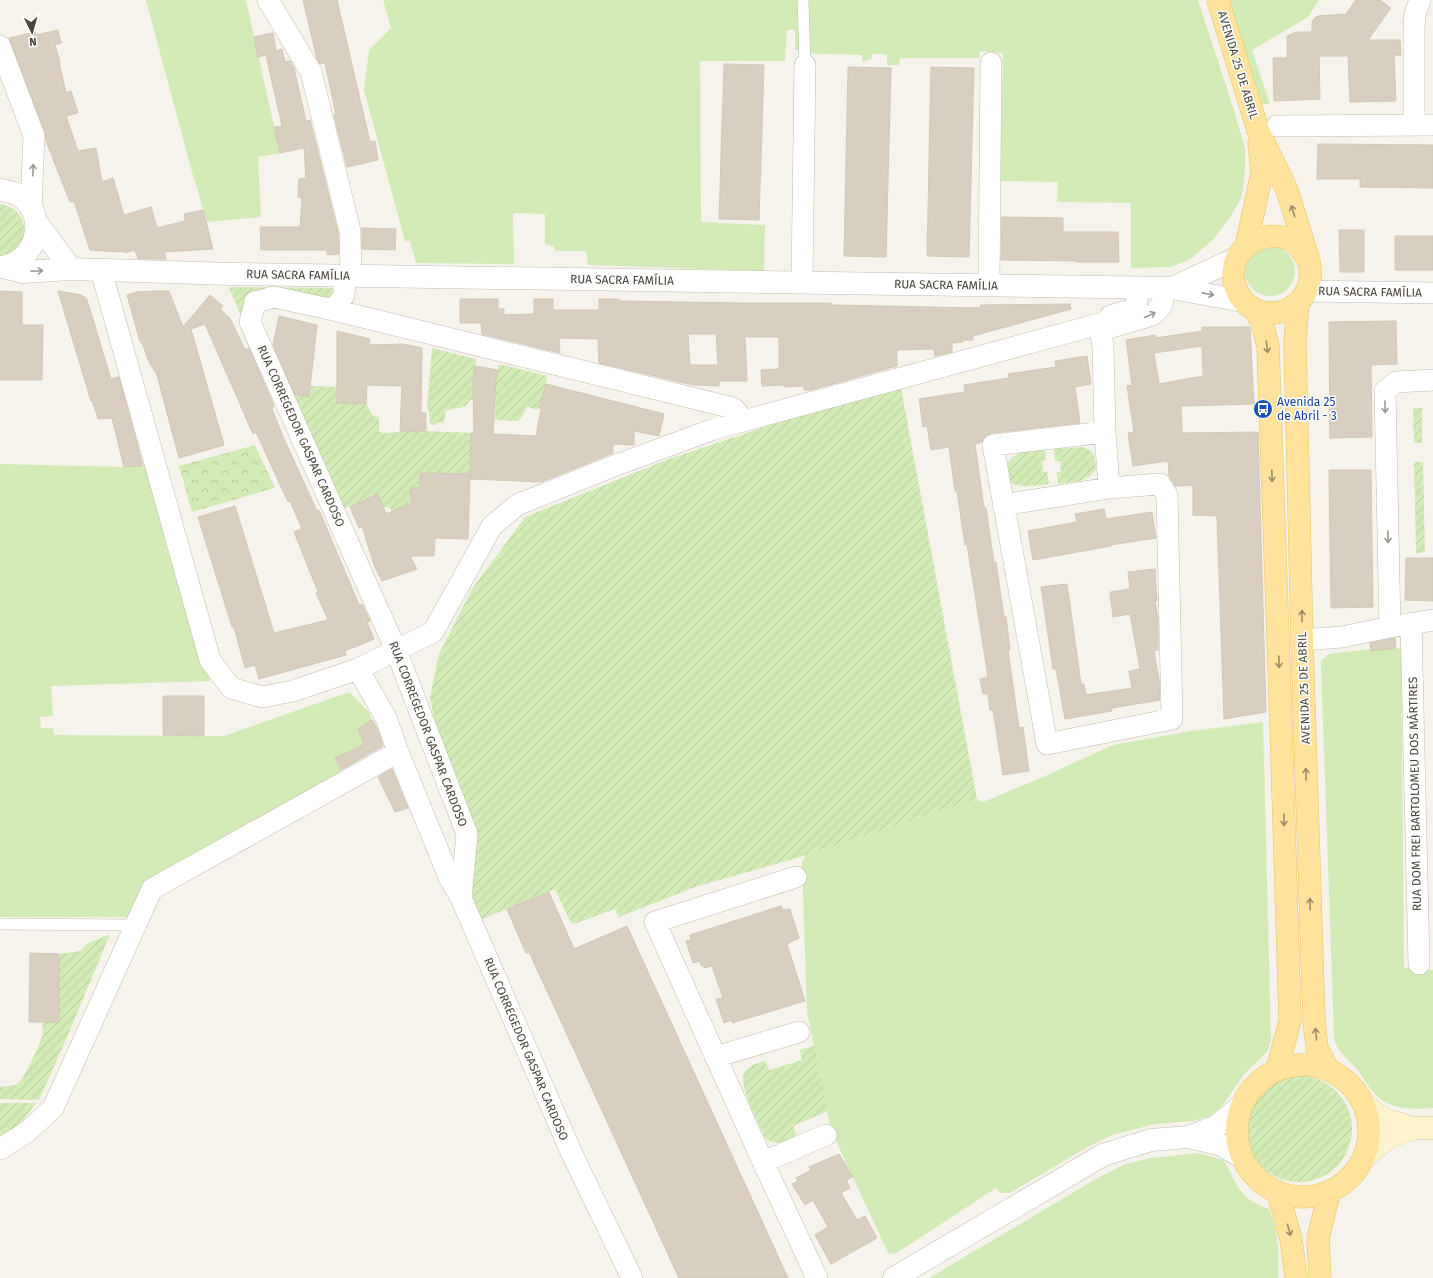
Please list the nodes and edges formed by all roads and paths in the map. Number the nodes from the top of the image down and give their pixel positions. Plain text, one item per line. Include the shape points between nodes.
1 (268, 0) edge
2 (803, 0) edge
3 (1218, 0) edge
4 (1420, 0) edge
5 (0, 46) edge
6 (991, 63) dead end
7 (806, 65) joint
8 (1424, 125) edge
9 (1268, 128) junction
10 (0, 190) edge
11 (34, 216) junction
12 (1241, 252) junction
13 (1308, 261) junction
14 (2, 267) edge
15 (71, 269) junction
16 (101, 270) junction
17 (349, 276) junction
18 (802, 282) junction
19 (989, 285) junction
20 (1137, 287) junction
21 (1169, 288) junction
22 (1433, 293) edge
23 (1303, 297) junction
24 (1249, 305) junction
25 (334, 310) junction
26 (1099, 324) junction
27 (1433, 380) edge
28 (745, 421) junction
29 (1105, 432) junction
30 (1109, 488) junction
31 (1003, 505) junction
32 (1433, 620) edge
33 (1411, 623) junction
34 (1390, 627) junction
35 (1302, 640) junction
36 (396, 650) junction
37 (358, 669) junction
38 (398, 752) junction
39 (1424, 842) edge
40 (796, 877) dead end
41 (461, 898) junction
42 (0, 924) edge
43 (136, 925) junction
44 (1419, 964) dead end
45 (799, 1032) dead end
46 (716, 1057) junction
47 (1277, 1070) junction
48 (1328, 1070) junction
49 (1242, 1106) junction
50 (1365, 1106) junction
51 (1424, 1128) edge
52 (826, 1135) dead end
53 (1188, 1137) junction
54 (0, 1149) edge
55 (1242, 1157) junction
56 (1365, 1157) junction
57 (763, 1162) junction
58 (1278, 1193) junction
59 (1329, 1193) junction
60 (632, 1278) edge
61 (817, 1278) edge
62 (894, 1278) edge
63 (1296, 1278) edge
64 (1320, 1278) edge

1 - 17 street via 311,72 350,231
2 - 7 lane
3 - 9 main road, AVENIDA 25 DE ABRIL
4 - 8 street via 1414,26
11 -> 5 street via 34,136
6 - 19 street
7 - 18 street
8 - 9 street
9 - 12 main road, AVENIDA 25 DE ABRIL via 1262,174
13 -> 9 main road, AVENIDA 25 DE ABRIL
10 - 11 street via 12,192 23,199
11 - 14 street via 36,235 32,247 15,263
11 - 15 street
12 - 13 main road via 1256,239 1281,237 1293,242
12 - 21 street, RUA SACRA FAMÍLIA
12 - 24 main road, AVENIDA 25 DE ABRIL via 1234,269 1234,281 1237,292
13 - 23 main road, AVENIDA 25 DE ABRIL via 1311,271 1310,282
14 -> 15 street, RUA SACRA FAMÍLIA via 23,272
15 - 16 street, RUA SACRA FAMÍLIA
16 - 17 street, RUA SACRA FAMÍLIA
16 - 37 street via 210,660 231,688 262,697 293,691
17 - 18 street, RUA SACRA FAMÍLIA
17 - 25 street via 344,295
18 - 19 street, RUA SACRA FAMÍLIA
19 - 20 street, RUA SACRA FAMÍLIA
20 - 21 street, RUA SACRA FAMÍLIA
20 - 26 street via 1133,309 1105,317
21 -> 24 street, RUA SACRA FAMÍLIA
26 -> 21 street via 1112,327 1153,315 1162,305
22 - 23 street, RUA SACRA FAMÍLIA
23 - 24 main road via 1289,310 1278,313 1266,313
35 -> 23 main road, AVENIDA 25 DE ABRIL via 1295,343
24 -> 47 main road, AVENIDA 25 DE ABRIL via 1262,323 1268,346 1290,1021
25 - 28 street via 733,408
25 - 36 street, RUA CORREGEDOR GASPAR CARDOSO via 274,297 255,302 250,322
26 - 28 street
26 - 29 street via 1103,346
27 -> 34 street via 1396,382 1385,391
28 - 36 street via 714,429 516,505 492,526 433,632
29 - 30 street
29 - 31 street via 993,444
30 - 31 street
30 - 31 street via 1160,484 1167,495 1172,719 1046,744
32 - 33 street
33 - 34 street
33 - 39 street, RUA DOM FREI BARTOLOMEU DOS MÁRTIRES
34 - 35 street via 1342,637
48 -> 35 main road, AVENIDA 25 DE ABRIL via 1317,1048 1314,1020
36 - 37 street
36 - 41 street, RUA CORREGEDOR GASPAR CARDOSO via 467,834
37 - 38 street via 386,718
38 - 41 street via 449,877
38 - 43 street via 152,888
39 - 44 street, RUA DOM FREI BARTOLOMEU DOS MÁRTIRES
40 - 46 street via 655,922
41 - 60 street, RUA CORREGEDOR GASPAR CARDOSO via 572,1154
42 - 43 lane
43 - 54 street via 53,1108 27,1132
45 - 46 street
46 - 57 street
47 - 48 main road via 1294,1066 1312,1066
47 - 49 main road via 1262,1079 1250,1091
48 - 50 main road via 1344,1079 1356,1091
49 - 53 street via 1217,1126
49 - 55 main road via 1237,1123 1237,1141
50 - 51 main road via 1386,1120
50 - 56 main road via 1369,1122 1369,1140
51 - 56 main road via 1389,1137
52 - 57 street
53 - 55 street via 1219,1144
53 - 62 street via 1151,1140 1103,1155
55 - 58 main road via 1251,1172 1263,1184
56 - 59 main road via 1356,1172 1344,1184
57 - 61 street
58 - 59 main road via 1295,1197
58 -> 63 main road via 1291,1238
59 - 64 main road via 1318,1240

